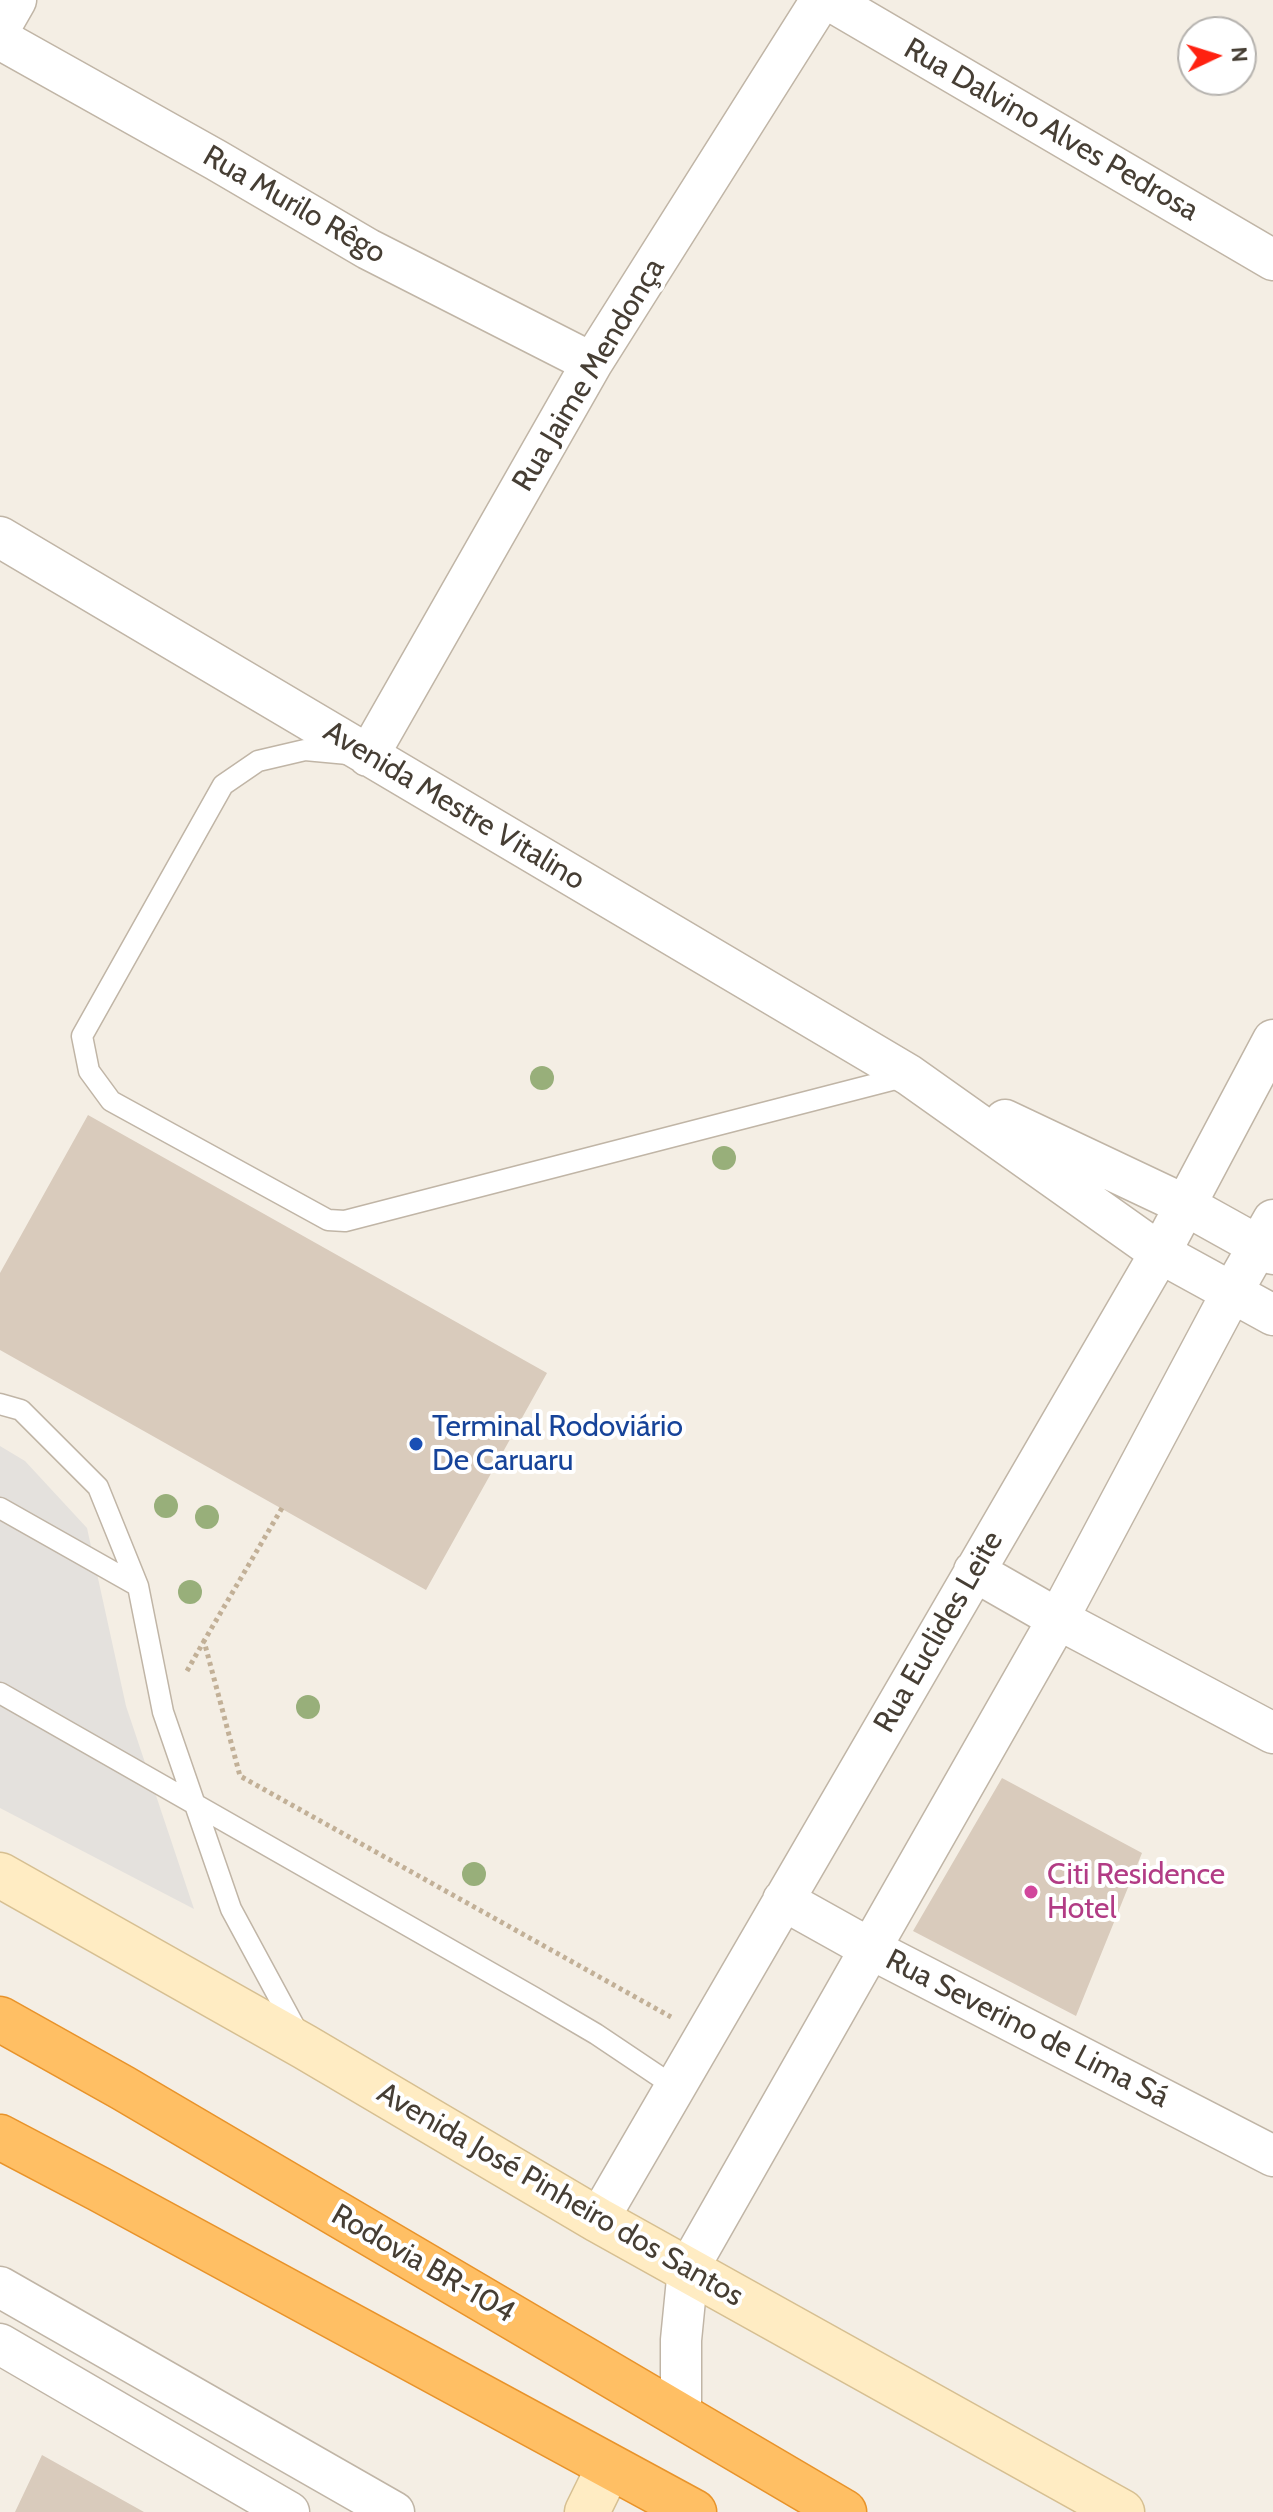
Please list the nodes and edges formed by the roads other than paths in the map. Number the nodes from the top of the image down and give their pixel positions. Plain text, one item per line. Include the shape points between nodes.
1 (16, 0) edge
2 (821, 0) edge
3 (829, 0) edge
4 (0, 28) edge
5 (0, 39) edge
6 (1273, 260) edge
7 (592, 363) junction
8 (0, 537) edge
9 (368, 756) junction
10 (1273, 1040) edge
11 (909, 1075) junction
12 (1185, 1205) junction
13 (1268, 1240) edge
14 (1160, 1253) junction
15 (1231, 1294) junction
16 (1273, 1315) edge
17 (0, 1404) edge
18 (0, 1508) edge
19 (974, 1571) junction
20 (138, 1586) junction
21 (1058, 1619) junction
22 (0, 1693) edge
23 (1273, 1733) edge
24 (196, 1806) junction
25 (0, 1875) edge
26 (783, 1900) junction
27 (869, 1948) junction
28 (0, 2019) edge
29 (305, 2047) junction
30 (675, 2087) junction
31 (0, 2137) edge
32 (1273, 2156) edge
33 (598, 2220) junction
34 (688, 2269) junction
35 (0, 2287) edge
36 (0, 2344) edge
37 (681, 2416) junction
38 (609, 2467) junction
39 (289, 2512) edge
40 (394, 2512) edge
41 (587, 2512) edge
42 (694, 2512) edge
43 (844, 2512) edge
44 (1122, 2512) edge

1 - 4 street
2 - 7 street, Rua Jaime Mendonça
3 - 6 street, Rua Dalvino Alves Pedrosa
5 - 7 street, Rua Murilo Rêgo via 368,249
7 - 9 street, Rua Jaime Mendonça
8 - 9 street, Avenida Mestre Vitalino
9 - 11 street, Avenida Mestre Vitalino
9 - 11 lane via 305,750 258,761 223,785 82,1036 89,1071 111,1101 328,1220 345,1221
10 - 12 street, Rua Euclides Leite
11 - 12 street, Avenida Mestre Vitalino
11 - 14 street, Avenida Mestre Vitalino
12 - 13 street, Avenida Mestre Vitalino
12 - 14 street, Rua Euclides Leite
13 - 15 street
14 - 15 street, Avenida Mestre Vitalino
14 - 19 street, Rua Euclides Leite
15 - 16 street, Avenida Mestre Vitalino
15 - 21 street
17 - 20 lane via 21,1410 98,1487
18 - 20 lane
19 - 21 street
19 - 26 street, Rua Euclides Leite
20 - 24 lane via 163,1712
21 - 23 street
21 - 27 street
22 - 24 lane
24 - 29 lane via 231,1909
24 - 30 lane via 533,1997
25 - 29 street, Avenida José Pinheiro dos Santos
26 - 27 street, Rua Severino de Lima Sá
26 - 30 street, Rua Euclides Leite
27 - 32 street, Rua Severino de Lima Sá
27 - 34 street
28 - 37 highway, Rodovia BR-104
29 - 33 street, Avenida José Pinheiro dos Santos
30 - 33 street, Rua Euclides Leite
31 - 38 highway
33 - 34 street, Avenida José Pinheiro dos Santos
34 - 37 street
34 - 44 street, Avenida José Pinheiro dos Santos
35 - 40 street
36 - 39 street
37 - 43 highway, Rodovia BR-104
38 - 41 street
38 - 42 highway

